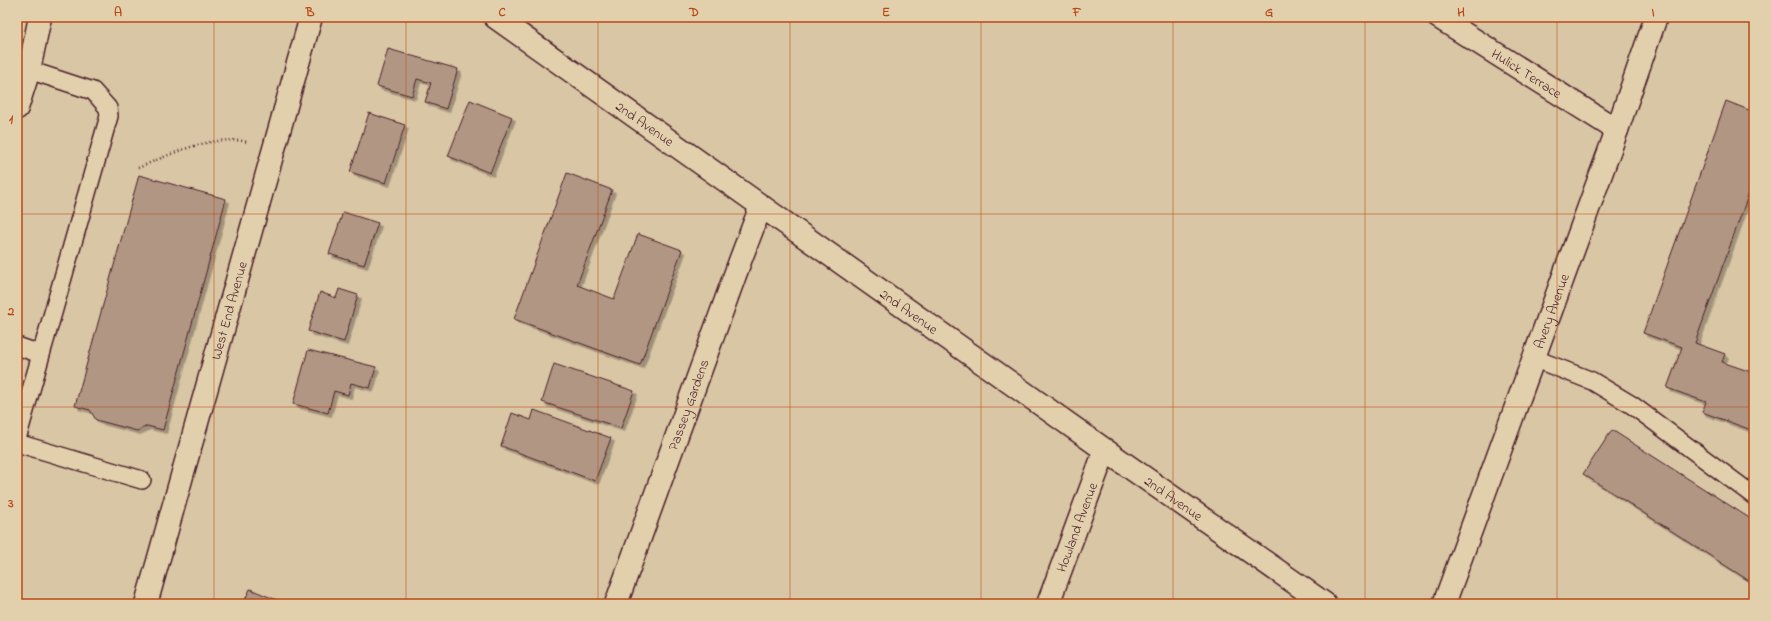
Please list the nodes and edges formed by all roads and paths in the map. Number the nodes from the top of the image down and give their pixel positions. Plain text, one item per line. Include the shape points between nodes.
1 (40, 17) edge
2 (311, 17) edge
3 (495, 17) edge
4 (1438, 17) edge
5 (1656, 17) edge
6 (29, 70) junction
7 (17, 108) edge
8 (1617, 130) junction
9 (273, 151) junction
10 (138, 168) dead end
11 (762, 206) junction
12 (17, 346) edge
13 (40, 354) junction
14 (1533, 358) junction
15 (17, 439) edge
16 (17, 443) edge
17 (1105, 450) junction
18 (142, 480) dead end
19 (1754, 496) edge
20 (146, 604) edge
21 (616, 604) edge
22 (1048, 604) edge
23 (1325, 604) edge
24 (1444, 604) edge

1 - 6 street
2 - 9 street, West End Avenue
3 - 11 street, 2nd Avenue
4 - 8 street, Hulick Terrace
5 - 8 street, Avery Avenue
6 - 7 street
6 - 13 lane via 93,91 108,108 109,116
8 - 14 street, Avery Avenue
9 - 10 path via 251,143 228,140 179,151
9 - 20 street, West End Avenue
11 - 17 street, 2nd Avenue
11 - 21 street, Passey Gardens
12 - 13 lane
13 - 15 lane
14 - 19 lane via 1592,381 1632,405
14 - 24 street, Avery Avenue
16 - 18 lane
17 - 22 street, Howland Avenue
17 - 23 street, 2nd Avenue

